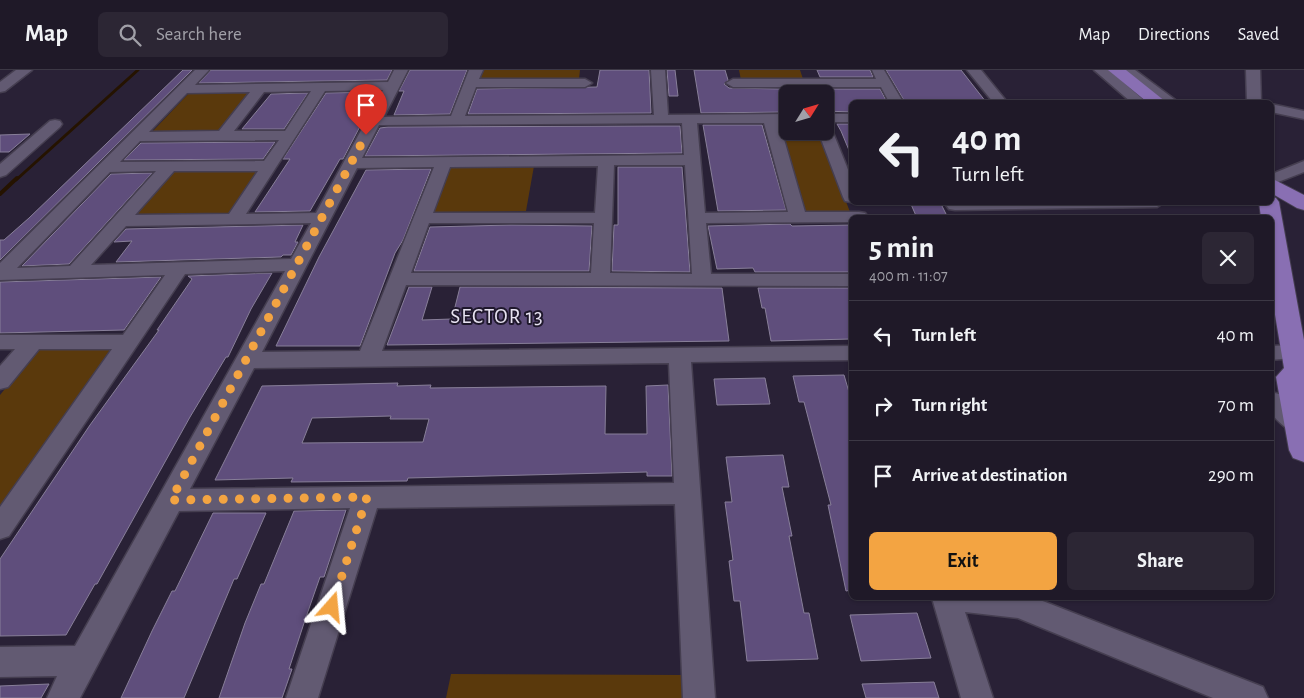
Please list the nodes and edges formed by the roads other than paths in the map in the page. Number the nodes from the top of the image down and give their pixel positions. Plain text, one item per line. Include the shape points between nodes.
1 (13, 70) edge
2 (25, 70) edge
3 (202, 70) edge
4 (658, 70) edge
5 (804, 70) edge
6 (877, 70) edge
7 (974, 70) edge
8 (1087, 70) edge
9 (1101, 70) edge
10 (1107, 70) edge
11 (1116, 70) edge
12 (1127, 70) edge
13 (1253, 70) edge
14 (474, 76) edge
15 (586, 76) edge
16 (732, 77) edge
17 (396, 78) edge
18 (0, 79) edge
19 (810, 83) junction
20 (885, 83) junction
21 (321, 87) junction
22 (0, 88) edge
23 (260, 88) junction
24 (183, 89) junction
25 (895, 100) edge
26 (998, 100) edge
27 (1132, 100) edge
28 (1134, 100) edge
29 (1134, 100) edge
30 (1154, 100) edge
31 (1168, 100) edge
32 (1254, 100) edge
33 (1274, 109) edge
34 (1304, 115) edge
35 (741, 118) junction
36 (770, 118) junction
37 (779, 118) edge
38 (834, 118) edge
39 (849, 118) edge
40 (661, 119) junction
41 (689, 119) junction
42 (456, 120) junction
43 (581, 120) junction
44 (374, 121) junction
45 (55, 124) dead end
46 (290, 135) junction
47 (223, 136) junction
48 (136, 137) junction
49 (829, 140) edge
50 (692, 160) junction
51 (606, 161) junction
52 (444, 162) junction
53 (351, 163) junction
54 (270, 166) junction
55 (1304, 166) edge
56 (169, 167) junction
57 (106, 168) junction
58 (0, 172) edge
59 (1274, 178) edge
60 (1274, 178) edge
61 (1274, 179) edge
62 (849, 192) edge
63 (1304, 192) edge
64 (1304, 204) edge
65 (1032, 205) edge
66 (957, 208) edge
67 (798, 217) junction
68 (849, 217) edge
69 (322, 218) junction
70 (422, 218) junction
71 (603, 218) junction
72 (697, 218) junction
73 (234, 219) junction
74 (120, 221) junction
75 (1274, 231) edge
76 (298, 265) junction
77 (180, 268) junction
78 (75, 272) junction
79 (0, 274) edge
80 (398, 279) junction
81 (600, 279) junction
82 (702, 279) junction
83 (849, 280) edge
84 (0, 342) edge
85 (33, 342) junction
86 (129, 342) junction
87 (849, 353) edge
88 (680, 355) junction
89 (368, 358) junction
90 (247, 360) junction
91 (1292, 364) edge
92 (0, 382) edge
93 (1274, 403) edge
94 (1302, 434) edge
95 (688, 493) junction
96 (367, 497) junction
97 (171, 500) junction
98 (0, 528) edge
99 (947, 600) edge
100 (978, 600) edge
101 (0, 662) edge
102 (82, 662) junction
103 (63, 698) edge
104 (302, 698) edge
105 (699, 698) edge
106 (977, 698) edge
107 (1252, 698) edge

1 - 18 street
2 - 22 street
3 - 24 street
4 - 40 street
5 - 19 street
6 - 20 street
7 - 26 street
8 - 27 street via 1109,90
9 - 28 street
10 - 29 main road
11 - 30 main road
12 - 31 street
13 - 32 street
14 - 15 street
14 - 42 street
15 - 43 street
16 - 19 street
16 - 35 street
17 - 21 street
17 - 44 street
19 - 20 street
20 - 25 street
21 - 23 street
21 - 46 street
23 - 24 street
23 - 47 street
24 - 48 street
33 - 34 street
35 - 36 street
35 - 41 street
36 - 37 street
36 - 67 street
38 - 39 street
40 - 41 street
40 - 43 street
41 - 50 street
42 - 43 street
42 - 44 street
44 - 53 street
45 - 58 street
46 - 47 street
46 - 54 street
47 - 48 street
48 - 57 street
49 - 62 street
50 - 51 street
50 - 72 street
51 - 52 street
51 - 71 street
52 - 53 street
52 - 70 street
53 - 69 street
54 - 56 street
54 - 73 street
55 - 59 street
56 - 57 street
56 - 74 street
57 - 79 street
60 - 63 main road
61 - 64 main road
65 - 66 street
67 - 68 street
67 - 72 street
69 - 73 street
69 - 76 street
70 - 71 street
70 - 80 street
71 - 81 street
72 - 82 street
73 - 74 street
74 - 78 street
75 - 91 main road
76 - 77 street
76 - 90 street
77 - 78 street
77 - 86 street
78 - 79 street
80 - 81 street
80 - 89 street
81 - 82 street
82 - 83 street
84 - 85 street
85 - 86 street
85 - 92 street
86 - 98 street
87 - 88 street
88 - 89 street
88 - 95 street
89 - 90 street
90 - 97 street
91 - 94 main road via 1290,377
93 - 94 street
95 - 96 street
95 - 105 street
96 - 97 street
96 - 104 street
97 - 102 street
99 - 106 street
100 - 107 street via 1019,605
101 - 102 street
102 - 103 street

